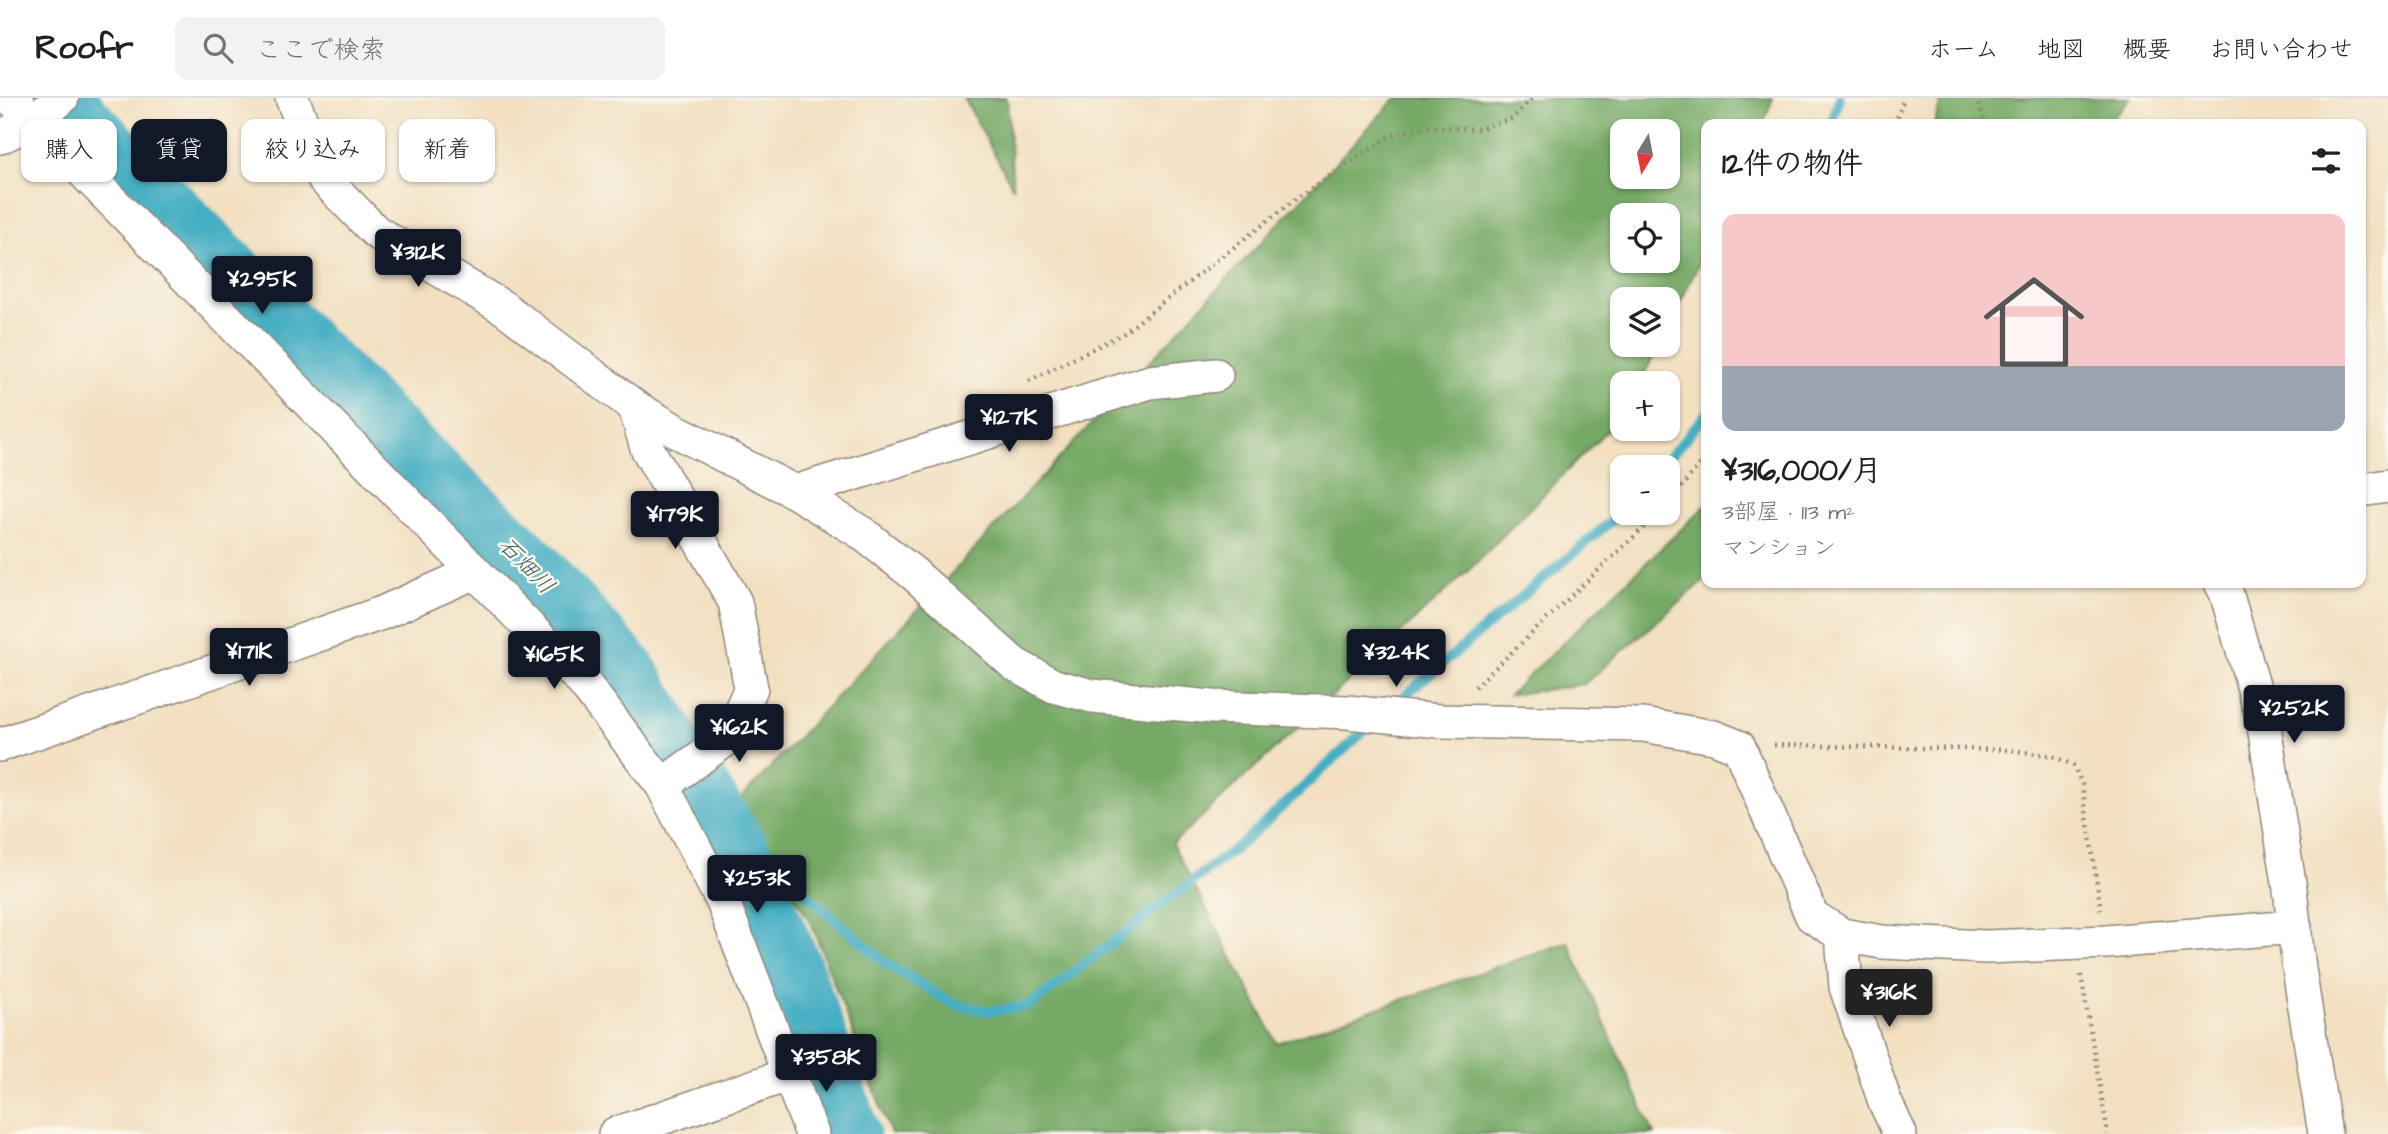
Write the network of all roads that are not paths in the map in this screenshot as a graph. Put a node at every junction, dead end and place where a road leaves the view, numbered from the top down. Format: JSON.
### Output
{"nodes":[{"id":1,"x":292,"y":98,"type":"edge"},
{"id":2,"x":39,"y":107,"type":"edge"},
{"id":3,"x":0,"y":137,"type":"edge"},
{"id":4,"x":1216,"y":375,"type":"dead end"},
{"id":5,"x":635,"y":407,"type":"junction"},
{"id":6,"x":2388,"y":486,"type":"edge"},
{"id":7,"x":2366,"y":488,"type":"edge"},
{"id":8,"x":795,"y":492,"type":"junction"},
{"id":9,"x":475,"y":572,"type":"junction"},
{"id":10,"x":2224,"y":588,"type":"edge"},
{"id":11,"x":0,"y":745,"type":"edge"},
{"id":12,"x":662,"y":785,"type":"junction"},
{"id":13,"x":2295,"y":927,"type":"junction"},
{"id":14,"x":1842,"y":935,"type":"junction"},
{"id":15,"x":790,"y":1073,"type":"junction"},
{"id":16,"x":615,"y":1134,"type":"edge"},
{"id":17,"x":813,"y":1134,"type":"edge"},
{"id":18,"x":1899,"y":1134,"type":"edge"},
{"id":19,"x":2325,"y":1134,"type":"edge"}],
"edges":[{"from":1,"to":5,"type":"street"},
{"from":2,"to":3,"type":"street"},
{"from":2,"to":9,"type":"street"},
{"from":4,"to":8,"type":"street"},
{"from":5,"to":8,"type":"street"},
{"from":5,"to":12,"type":"street"},
{"from":6,"to":7,"type":"street"},
{"from":8,"to":14,"type":"street"},
{"from":9,"to":11,"type":"street"},
{"from":9,"to":12,"type":"street"},
{"from":10,"to":13,"type":"street"},
{"from":12,"to":15,"type":"street"},
{"from":13,"to":14,"type":"street"},
{"from":13,"to":19,"type":"street"},
{"from":14,"to":18,"type":"street"},
{"from":15,"to":16,"type":"street"},
{"from":15,"to":17,"type":"street"}]}
